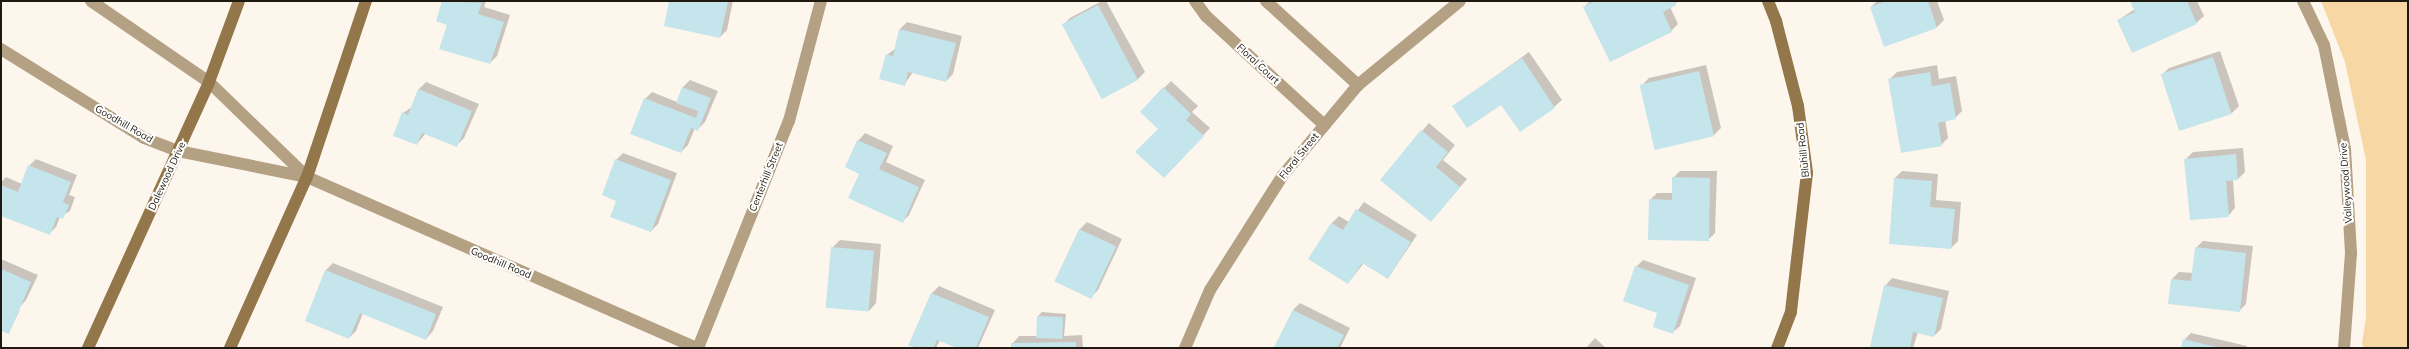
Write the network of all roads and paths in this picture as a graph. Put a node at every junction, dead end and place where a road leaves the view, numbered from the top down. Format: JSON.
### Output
{"nodes":[{"id":1,"x":91,"y":1,"type":"edge"},
{"id":2,"x":239,"y":1,"type":"edge"},
{"id":3,"x":366,"y":1,"type":"edge"},
{"id":4,"x":821,"y":1,"type":"edge"},
{"id":5,"x":1195,"y":1,"type":"edge"},
{"id":6,"x":1266,"y":1,"type":"edge"},
{"id":7,"x":1460,"y":1,"type":"edge"},
{"id":8,"x":1768,"y":1,"type":"edge"},
{"id":9,"x":2303,"y":1,"type":"edge"},
{"id":10,"x":1,"y":49,"type":"edge"},
{"id":11,"x":209,"y":82,"type":"junction"},
{"id":12,"x":1358,"y":85,"type":"junction"},
{"id":13,"x":1324,"y":125,"type":"junction"},
{"id":14,"x":178,"y":151,"type":"junction"},
{"id":15,"x":307,"y":177,"type":"junction"},
{"id":16,"x":88,"y":348,"type":"edge"},
{"id":17,"x":230,"y":348,"type":"edge"},
{"id":18,"x":697,"y":348,"type":"edge"},
{"id":19,"x":1185,"y":348,"type":"edge"},
{"id":20,"x":1777,"y":348,"type":"edge"},
{"id":21,"x":2344,"y":348,"type":"edge"}],
"edges":[{"from":1,"to":11,"type":"street","name":"Goodhill Road"},
{"from":2,"to":11,"type":"street","name":"Dalewood Drive"},
{"from":3,"to":15,"type":"street"},
{"from":4,"to":18,"type":"street","name":"Centerhill Street"},
{"from":5,"to":13,"type":"street","name":"Floral Court"},
{"from":6,"to":12,"type":"street"},
{"from":7,"to":12,"type":"street","name":"Floral Street"},
{"from":8,"to":20,"type":"street","name":"Bluhill Road"},
{"from":9,"to":21,"type":"street","name":"Valleywood Drive"},
{"from":10,"to":14,"type":"street","name":"Goodhill Road"},
{"from":11,"to":14,"type":"street","name":"Dalewood Drive"},
{"from":11,"to":15,"type":"street","name":"Goodhill Road"},
{"from":12,"to":13,"type":"street","name":"Floral Street"},
{"from":13,"to":19,"type":"street","name":"Floral Street"},
{"from":14,"to":15,"type":"street","name":"Goodhill Road"},
{"from":14,"to":16,"type":"street","name":"Dalewood Drive"},
{"from":15,"to":17,"type":"street"},
{"from":15,"to":18,"type":"street","name":"Goodhill Road"}]}
